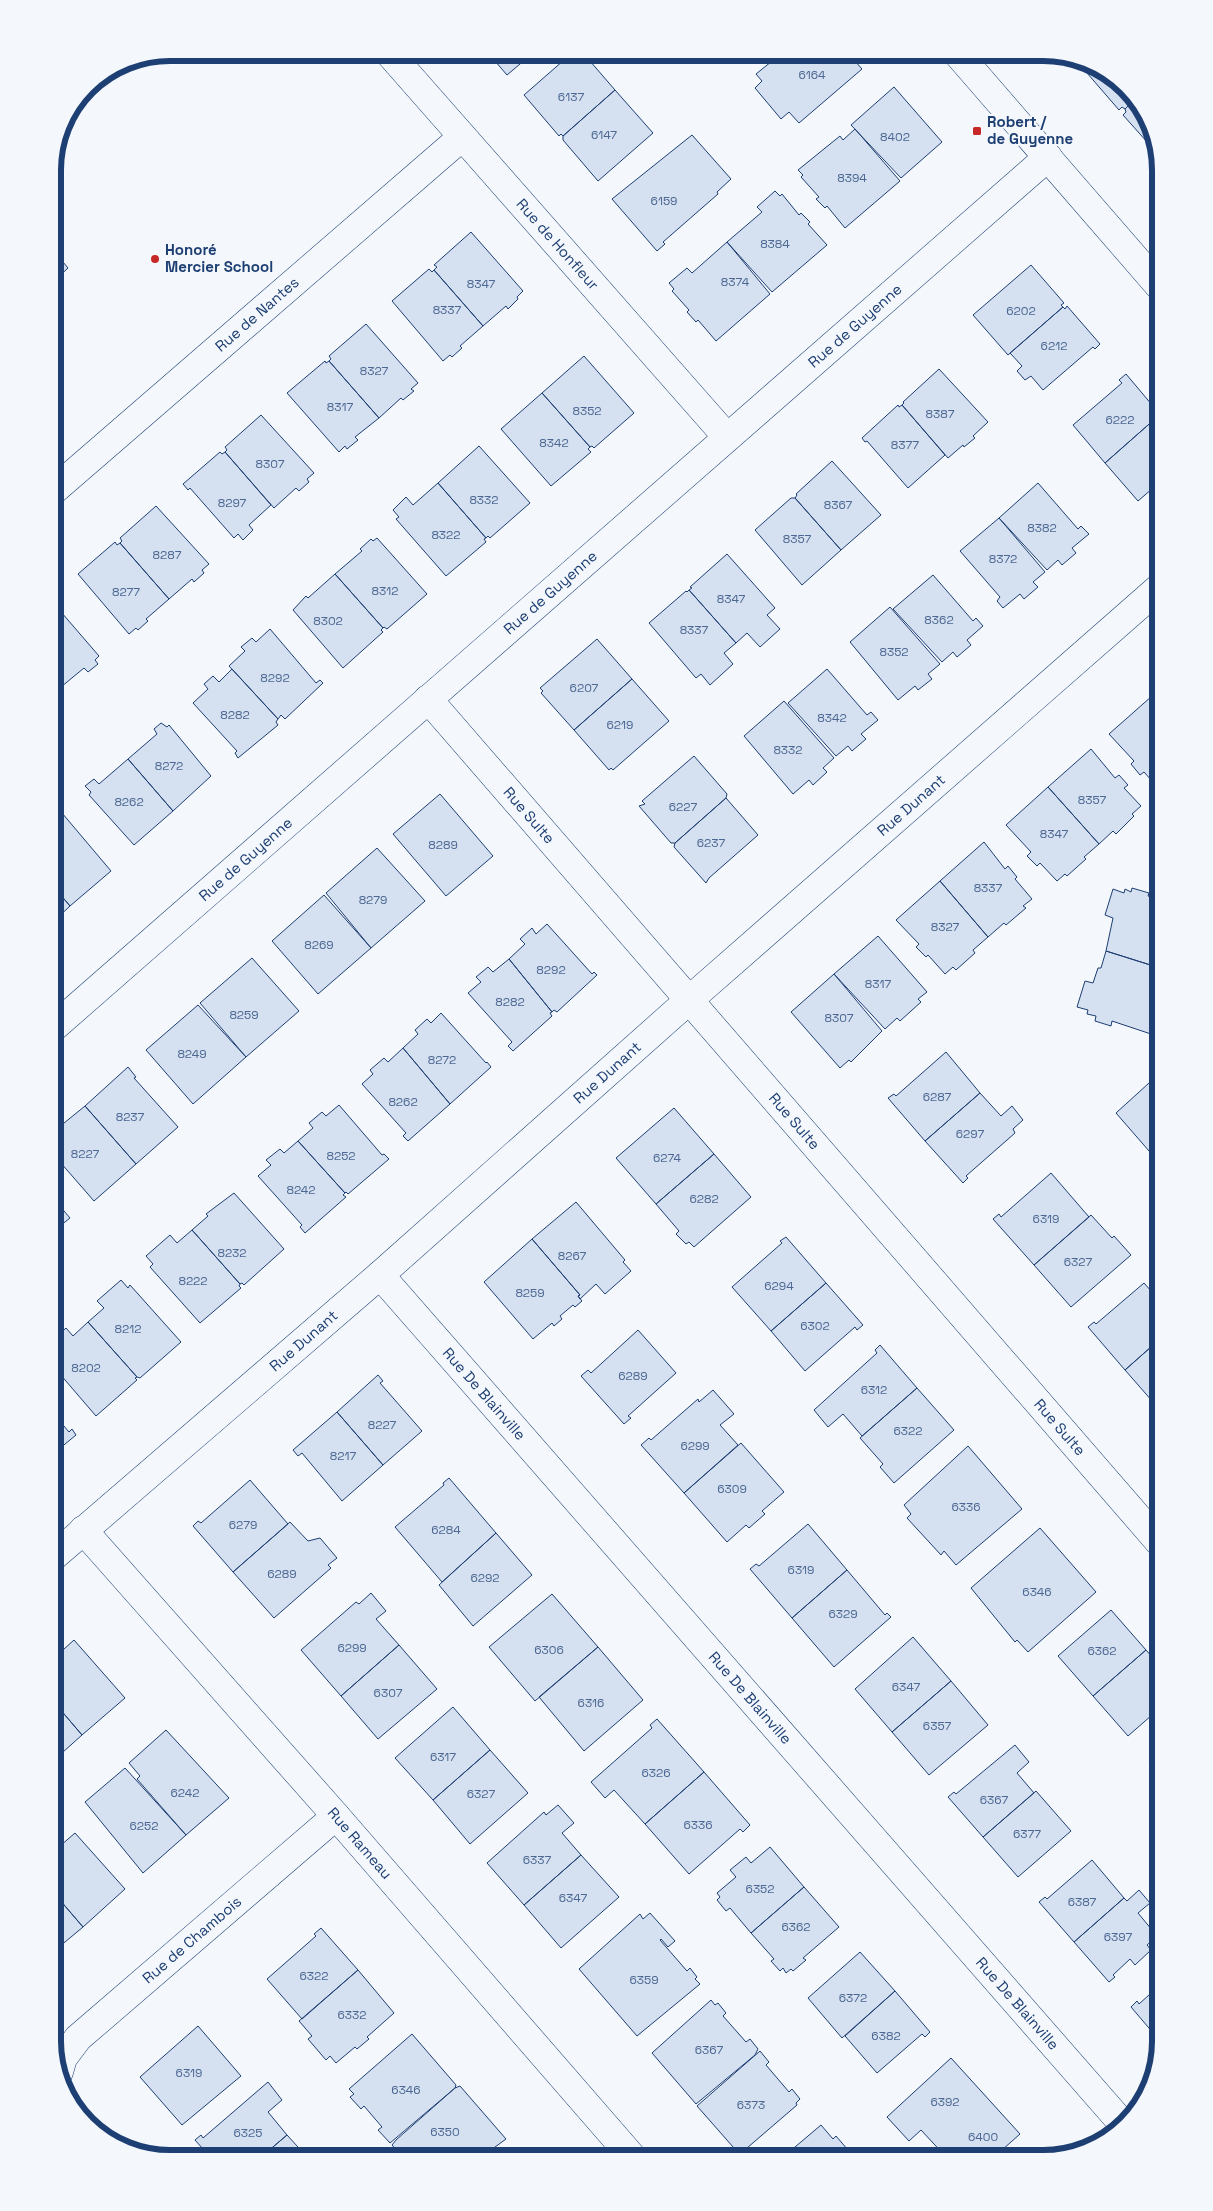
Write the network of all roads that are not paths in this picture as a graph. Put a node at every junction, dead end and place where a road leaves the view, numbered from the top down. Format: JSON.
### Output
{"nodes":[{"id":1,"x":396,"y":61,"type":"edge"},
{"id":2,"x":964,"y":61,"type":"edge"},
{"id":3,"x":462,"y":137,"type":"junction"},
{"id":4,"x":1048,"y":157,"type":"junction"},
{"id":5,"x":1152,"y":278,"type":"edge"},
{"id":6,"x":727,"y":437,"type":"junction"},
{"id":7,"x":61,"y":484,"type":"edge"},
{"id":8,"x":1152,"y":594,"type":"edge"},
{"id":9,"x":428,"y":698,"type":"junction"},
{"id":10,"x":688,"y":1001,"type":"junction"},
{"id":11,"x":61,"y":1021,"type":"edge"},
{"id":12,"x":380,"y":1275,"type":"junction"},
{"id":13,"x":83,"y":1530,"type":"junction"},
{"id":14,"x":1152,"y":1534,"type":"edge"},
{"id":15,"x":61,"y":1549,"type":"edge"},
{"id":16,"x":336,"y":1816,"type":"junction"},
{"id":17,"x":63,"y":2059,"type":"edge"},
{"id":18,"x":1119,"y":2119,"type":"edge"},
{"id":19,"x":626,"y":2150,"type":"edge"}],
"edges":[{"from":1,"to":3,"type":"street","name":"Rue de Honfleur"},
{"from":2,"to":4,"type":"street"},
{"from":3,"to":6,"type":"street","name":"Rue de Honfleur"},
{"from":3,"to":7,"type":"street","name":"Rue de Nantes"},
{"from":4,"to":5,"type":"street"},
{"from":4,"to":6,"type":"street","name":"Rue de Guyenne"},
{"from":6,"to":9,"type":"street","name":"Rue de Guyenne"},
{"from":8,"to":10,"type":"street","name":"Rue Dunant"},
{"from":9,"to":10,"type":"street","name":"Rue Sulte"},
{"from":9,"to":11,"type":"street","name":"Rue de Guyenne"},
{"from":10,"to":12,"type":"street","name":"Rue Dunant"},
{"from":10,"to":14,"type":"street","name":"Rue Sulte"},
{"from":12,"to":13,"type":"street","name":"Rue Dunant"},
{"from":12,"to":18,"type":"street","name":"Rue De Blainville"},
{"from":13,"to":15,"type":"street","name":"Rue Dunant"},
{"from":13,"to":16,"type":"street","name":"Rue Rameau"},
{"from":16,"to":17,"type":"street","name":"Rue de Chambois"},
{"from":16,"to":19,"type":"street","name":"Rue Rameau"}]}
